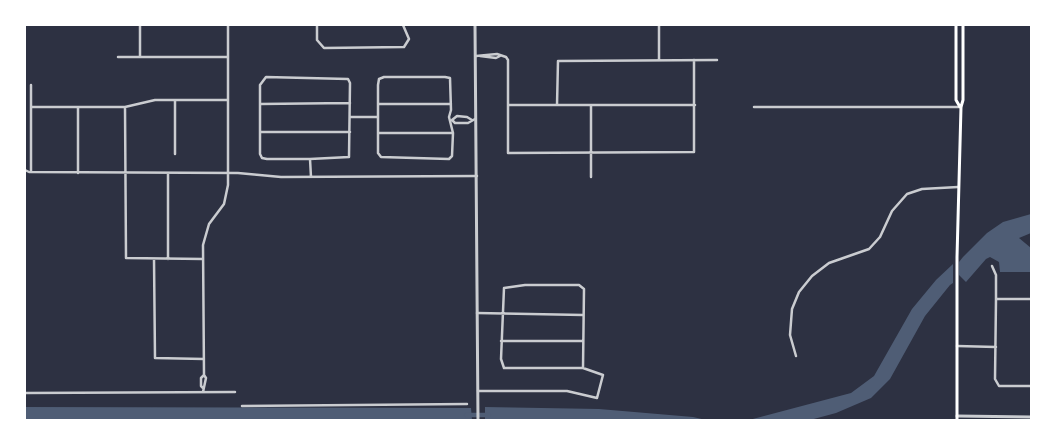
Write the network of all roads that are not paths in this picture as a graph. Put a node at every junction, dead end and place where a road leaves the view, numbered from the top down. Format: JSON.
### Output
{"nodes":[{"id":1,"x":140,"y":25,"type":"edge"},
{"id":2,"x":228,"y":25,"type":"edge"},
{"id":3,"x":317,"y":25,"type":"edge"},
{"id":4,"x":403,"y":25,"type":"edge"},
{"id":5,"x":475,"y":25,"type":"edge"},
{"id":6,"x":659,"y":25,"type":"edge"},
{"id":7,"x":956,"y":25,"type":"edge"},
{"id":8,"x":963,"y":25,"type":"edge"},
{"id":9,"x":478,"y":56,"type":"junction"},
{"id":10,"x":118,"y":57,"type":"dead end"},
{"id":11,"x":140,"y":57,"type":"junction"},
{"id":12,"x":228,"y":57,"type":"junction"},
{"id":13,"x":659,"y":60,"type":"junction"},
{"id":14,"x":694,"y":60,"type":"junction"},
{"id":15,"x":717,"y":60,"type":"dead end"},
{"id":16,"x":31,"y":85,"type":"dead end"},
{"id":17,"x":176,"y":100,"type":"junction"},
{"id":18,"x":228,"y":100,"type":"junction"},
{"id":19,"x":260,"y":104,"type":"junction"},
{"id":20,"x":350,"y":104,"type":"junction"},
{"id":21,"x":378,"y":104,"type":"junction"},
{"id":22,"x":451,"y":104,"type":"junction"},
{"id":23,"x":508,"y":105,"type":"junction"},
{"id":24,"x":557,"y":105,"type":"junction"},
{"id":25,"x":591,"y":105,"type":"junction"},
{"id":26,"x":695,"y":105,"type":"junction"},
{"id":27,"x":31,"y":106,"type":"junction"},
{"id":28,"x":754,"y":106,"type":"dead end"},
{"id":29,"x":78,"y":107,"type":"junction"},
{"id":30,"x":126,"y":107,"type":"junction"},
{"id":31,"x":960,"y":108,"type":"junction"},
{"id":32,"x":378,"y":117,"type":"junction"},
{"id":33,"x":460,"y":117,"type":"junction"},
{"id":34,"x":350,"y":118,"type":"junction"},
{"id":35,"x":477,"y":119,"type":"junction"},
{"id":36,"x":451,"y":120,"type":"junction"},
{"id":37,"x":472,"y":120,"type":"junction"},
{"id":38,"x":460,"y":123,"type":"junction"},
{"id":39,"x":260,"y":132,"type":"junction"},
{"id":40,"x":350,"y":132,"type":"junction"},
{"id":41,"x":378,"y":133,"type":"junction"},
{"id":42,"x":453,"y":133,"type":"junction"},
{"id":43,"x":591,"y":152,"type":"junction"},
{"id":44,"x":176,"y":154,"type":"dead end"},
{"id":45,"x":310,"y":159,"type":"junction"},
{"id":46,"x":25,"y":170,"type":"edge"},
{"id":47,"x":30,"y":172,"type":"junction"},
{"id":48,"x":78,"y":173,"type":"junction"},
{"id":49,"x":125,"y":173,"type":"junction"},
{"id":50,"x":168,"y":173,"type":"junction"},
{"id":51,"x":228,"y":173,"type":"junction"},
{"id":52,"x":25,"y":175,"type":"edge"},
{"id":53,"x":477,"y":176,"type":"junction"},
{"id":54,"x":310,"y":177,"type":"junction"},
{"id":55,"x":591,"y":177,"type":"dead end"},
{"id":56,"x":958,"y":187,"type":"junction"},
{"id":57,"x":154,"y":259,"type":"junction"},
{"id":58,"x":168,"y":259,"type":"junction"},
{"id":59,"x":203,"y":259,"type":"junction"},
{"id":60,"x":992,"y":266,"type":"dead end"},
{"id":61,"x":1031,"y":299,"type":"edge"},
{"id":62,"x":996,"y":300,"type":"junction"},
{"id":63,"x":476,"y":313,"type":"junction"},
{"id":64,"x":504,"y":313,"type":"junction"},
{"id":65,"x":583,"y":315,"type":"junction"},
{"id":66,"x":501,"y":341,"type":"junction"},
{"id":67,"x":582,"y":341,"type":"junction"},
{"id":68,"x":957,"y":346,"type":"junction"},
{"id":69,"x":996,"y":346,"type":"junction"},
{"id":70,"x":796,"y":356,"type":"dead end"},
{"id":71,"x":204,"y":359,"type":"junction"},
{"id":72,"x":584,"y":368,"type":"junction"},
{"id":73,"x":1031,"y":386,"type":"edge"},
{"id":74,"x":203,"y":390,"type":"junction"},
{"id":75,"x":478,"y":390,"type":"junction"},
{"id":76,"x":235,"y":392,"type":"dead end"},
{"id":77,"x":25,"y":393,"type":"edge"},
{"id":78,"x":467,"y":404,"type":"dead end"},
{"id":79,"x":242,"y":406,"type":"dead end"},
{"id":80,"x":1031,"y":417,"type":"edge"},
{"id":81,"x":958,"y":418,"type":"edge"},
{"id":82,"x":478,"y":420,"type":"edge"}],
"edges":[{"from":1,"to":11,"type":"street"},
{"from":2,"to":12,"type":"street"},
{"from":3,"to":4,"type":"street"},
{"from":5,"to":9,"type":"street"},
{"from":6,"to":13,"type":"street"},
{"from":7,"to":31,"type":"main road"},
{"from":8,"to":31,"type":"main road"},
{"from":9,"to":23,"type":"street"},
{"from":9,"to":35,"type":"street"},
{"from":10,"to":11,"type":"street"},
{"from":11,"to":12,"type":"street"},
{"from":12,"to":18,"type":"street"},
{"from":13,"to":14,"type":"street"},
{"from":13,"to":24,"type":"street"},
{"from":14,"to":15,"type":"street"},
{"from":14,"to":26,"type":"street"},
{"from":16,"to":27,"type":"street"},
{"from":17,"to":18,"type":"street"},
{"from":17,"to":30,"type":"street"},
{"from":17,"to":44,"type":"street"},
{"from":18,"to":51,"type":"street"},
{"from":19,"to":20,"type":"street"},
{"from":19,"to":20,"type":"street"},
{"from":19,"to":39,"type":"street"},
{"from":20,"to":34,"type":"street"},
{"from":21,"to":22,"type":"street"},
{"from":21,"to":22,"type":"street"},
{"from":21,"to":32,"type":"street"},
{"from":22,"to":36,"type":"street"},
{"from":23,"to":24,"type":"street"},
{"from":23,"to":43,"type":"street"},
{"from":24,"to":25,"type":"street"},
{"from":25,"to":26,"type":"street"},
{"from":25,"to":43,"type":"street"},
{"from":26,"to":43,"type":"street"},
{"from":27,"to":29,"type":"street"},
{"from":27,"to":47,"type":"street"},
{"from":28,"to":31,"type":"street"},
{"from":29,"to":30,"type":"street"},
{"from":29,"to":48,"type":"street"},
{"from":30,"to":49,"type":"street"},
{"from":31,"to":56,"type":"main road"},
{"from":32,"to":34,"type":"street"},
{"from":32,"to":41,"type":"street"},
{"from":33,"to":36,"type":"street"},
{"from":33,"to":37,"type":"street"},
{"from":33,"to":38,"type":"street"},
{"from":34,"to":40,"type":"street"},
{"from":35,"to":37,"type":"street"},
{"from":35,"to":53,"type":"street"},
{"from":36,"to":38,"type":"street"},
{"from":36,"to":42,"type":"street"},
{"from":37,"to":38,"type":"street"},
{"from":39,"to":40,"type":"street"},
{"from":39,"to":45,"type":"street"},
{"from":40,"to":45,"type":"street"},
{"from":41,"to":42,"type":"street"},
{"from":41,"to":42,"type":"street"},
{"from":43,"to":55,"type":"street"},
{"from":45,"to":54,"type":"street"},
{"from":46,"to":47,"type":"street"},
{"from":47,"to":48,"type":"street"},
{"from":47,"to":52,"type":"street"},
{"from":48,"to":49,"type":"street"},
{"from":49,"to":50,"type":"street"},
{"from":49,"to":57,"type":"street"},
{"from":50,"to":51,"type":"street"},
{"from":50,"to":58,"type":"street"},
{"from":51,"to":54,"type":"street"},
{"from":51,"to":59,"type":"street"},
{"from":53,"to":54,"type":"street"},
{"from":53,"to":63,"type":"street"},
{"from":56,"to":68,"type":"main road"},
{"from":56,"to":70,"type":"street"},
{"from":57,"to":58,"type":"street"},
{"from":57,"to":71,"type":"street"},
{"from":58,"to":59,"type":"street"},
{"from":59,"to":71,"type":"street"},
{"from":60,"to":62,"type":"street"},
{"from":61,"to":62,"type":"street"},
{"from":62,"to":69,"type":"street"},
{"from":63,"to":64,"type":"street"},
{"from":63,"to":75,"type":"street"},
{"from":64,"to":65,"type":"street"},
{"from":64,"to":65,"type":"street"},
{"from":64,"to":66,"type":"street"},
{"from":65,"to":67,"type":"street"},
{"from":66,"to":67,"type":"street"},
{"from":66,"to":72,"type":"street"},
{"from":67,"to":72,"type":"street"},
{"from":68,"to":69,"type":"street"},
{"from":68,"to":81,"type":"main road"},
{"from":69,"to":73,"type":"street"},
{"from":71,"to":74,"type":"street"},
{"from":72,"to":75,"type":"street"},
{"from":74,"to":76,"type":"street"},
{"from":74,"to":77,"type":"street"},
{"from":75,"to":82,"type":"street"},
{"from":78,"to":79,"type":"street"},
{"from":80,"to":81,"type":"street"}]}
